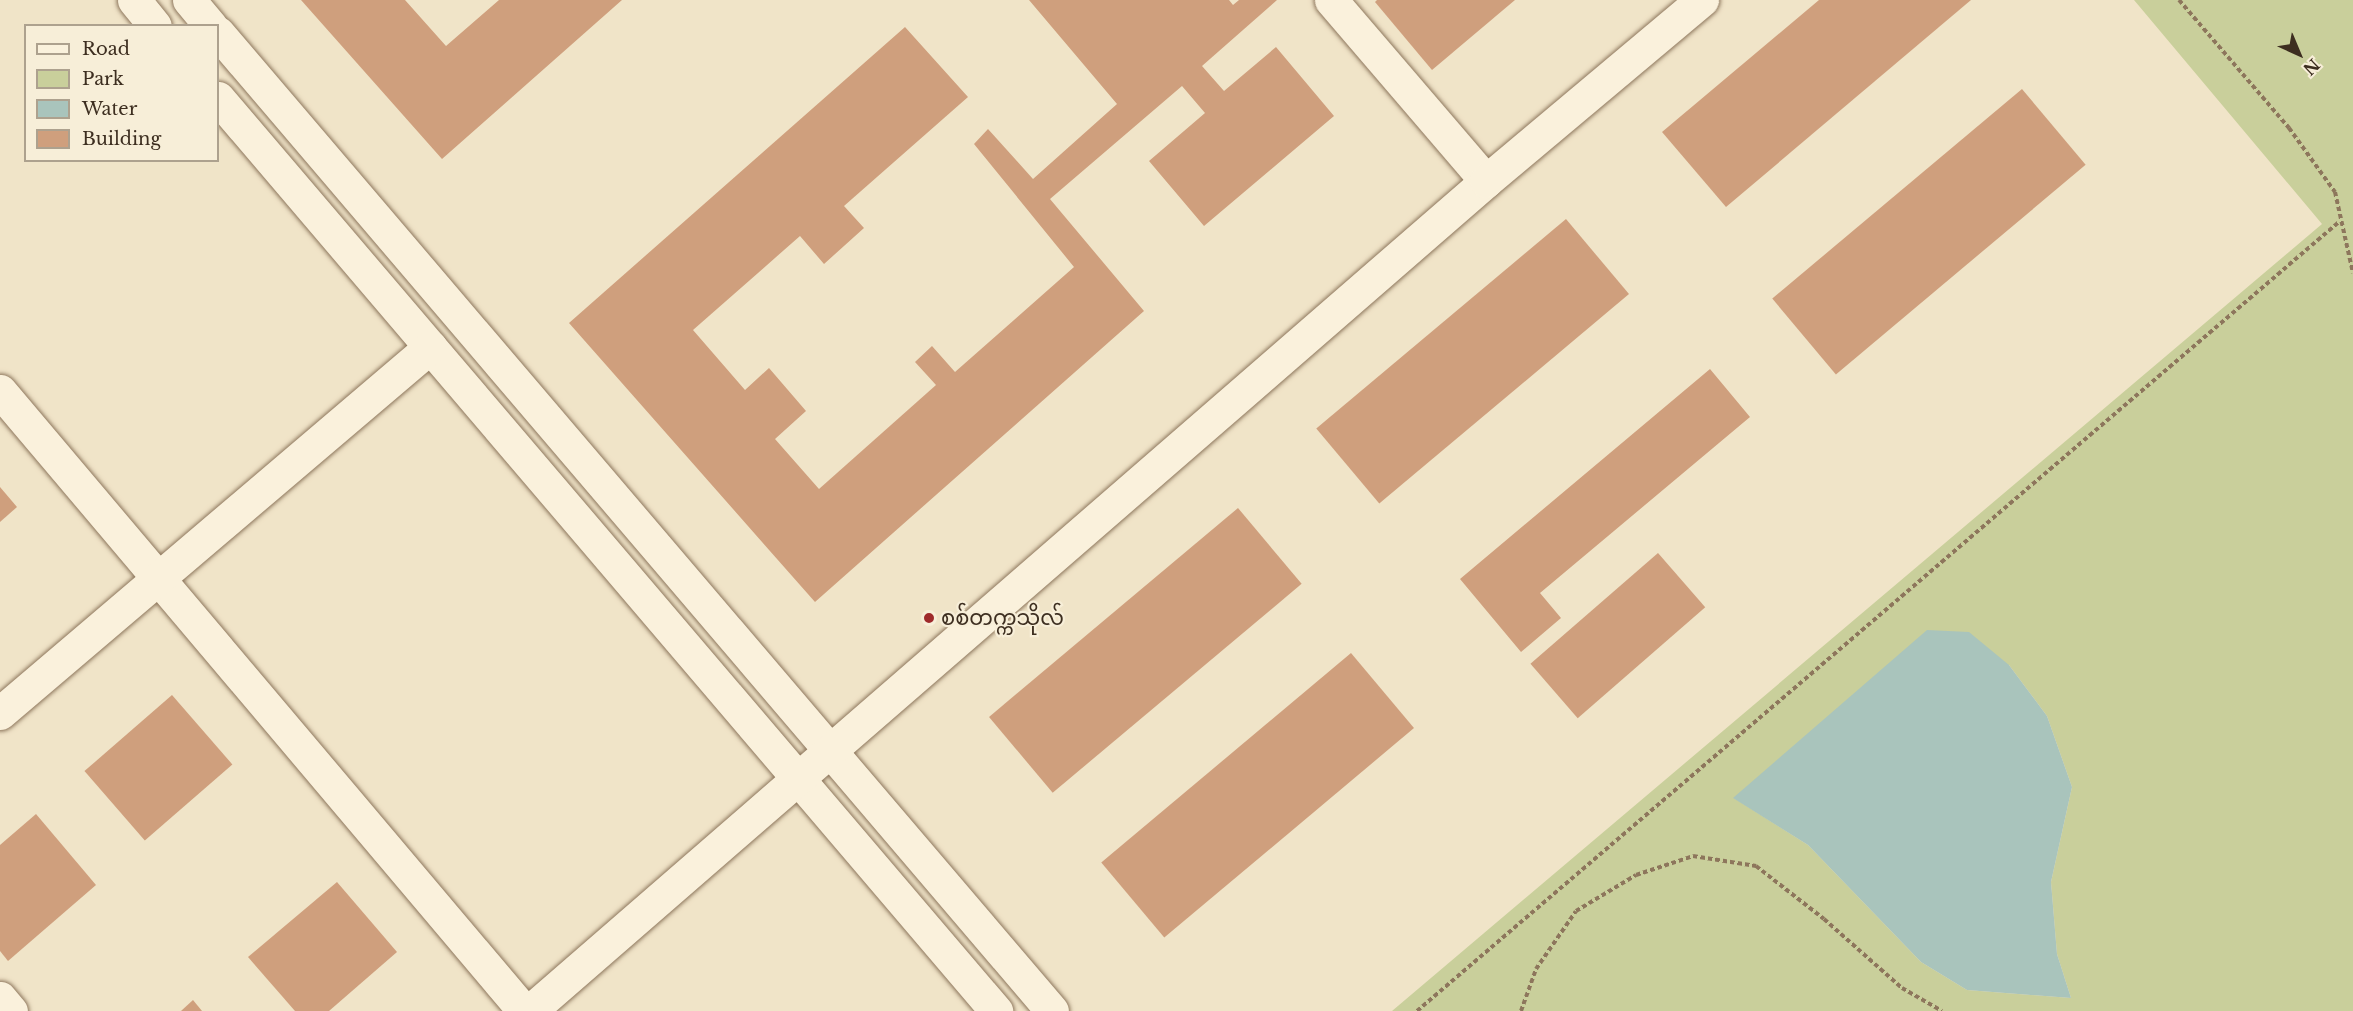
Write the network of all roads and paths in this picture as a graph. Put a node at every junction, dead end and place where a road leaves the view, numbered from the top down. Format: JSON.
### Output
{"nodes":[{"id":1,"x":134,"y":0,"type":"edge"},
{"id":2,"x":189,"y":0,"type":"edge"},
{"id":3,"x":1331,"y":0,"type":"edge"},
{"id":4,"x":1702,"y":0,"type":"edge"},
{"id":5,"x":2179,"y":0,"type":"edge"},
{"id":6,"x":153,"y":24,"type":"edge"},
{"id":7,"x":209,"y":24,"type":"edge"},
{"id":8,"x":219,"y":34,"type":"edge"},
{"id":9,"x":219,"y":99,"type":"edge"},
{"id":10,"x":1486,"y":181,"type":"junction"},
{"id":11,"x":2340,"y":221,"type":"junction"},
{"id":12,"x":2353,"y":273,"type":"edge"},
{"id":13,"x":430,"y":348,"type":"junction"},
{"id":14,"x":0,"y":391,"type":"edge"},
{"id":15,"x":158,"y":578,"type":"junction"},
{"id":16,"x":0,"y":713,"type":"edge"},
{"id":17,"x":829,"y":750,"type":"junction"},
{"id":18,"x":797,"y":777,"type":"junction"},
{"id":19,"x":0,"y":998,"type":"edge"},
{"id":20,"x":11,"y":1011,"type":"edge"},
{"id":21,"x":524,"y":1011,"type":"edge"},
{"id":22,"x":530,"y":1011,"type":"edge"},
{"id":23,"x":996,"y":1011,"type":"edge"},
{"id":24,"x":1052,"y":1011,"type":"edge"},
{"id":25,"x":1417,"y":1011,"type":"edge"},
{"id":26,"x":1521,"y":1011,"type":"edge"},
{"id":27,"x":1942,"y":1011,"type":"edge"}],
"edges":[{"from":1,"to":6,"type":"street"},
{"from":2,"to":7,"type":"street"},
{"from":3,"to":10,"type":"street"},
{"from":4,"to":10,"type":"street"},
{"from":5,"to":11,"type":"path"},
{"from":8,"to":17,"type":"street"},
{"from":9,"to":13,"type":"street"},
{"from":10,"to":17,"type":"street"},
{"from":11,"to":12,"type":"path"},
{"from":11,"to":25,"type":"path"},
{"from":13,"to":15,"type":"street"},
{"from":13,"to":18,"type":"street"},
{"from":14,"to":15,"type":"street"},
{"from":15,"to":16,"type":"street"},
{"from":15,"to":21,"type":"street"},
{"from":17,"to":18,"type":"street"},
{"from":17,"to":24,"type":"street"},
{"from":18,"to":22,"type":"street"},
{"from":18,"to":23,"type":"street"},
{"from":19,"to":20,"type":"street"},
{"from":26,"to":27,"type":"path"}]}
